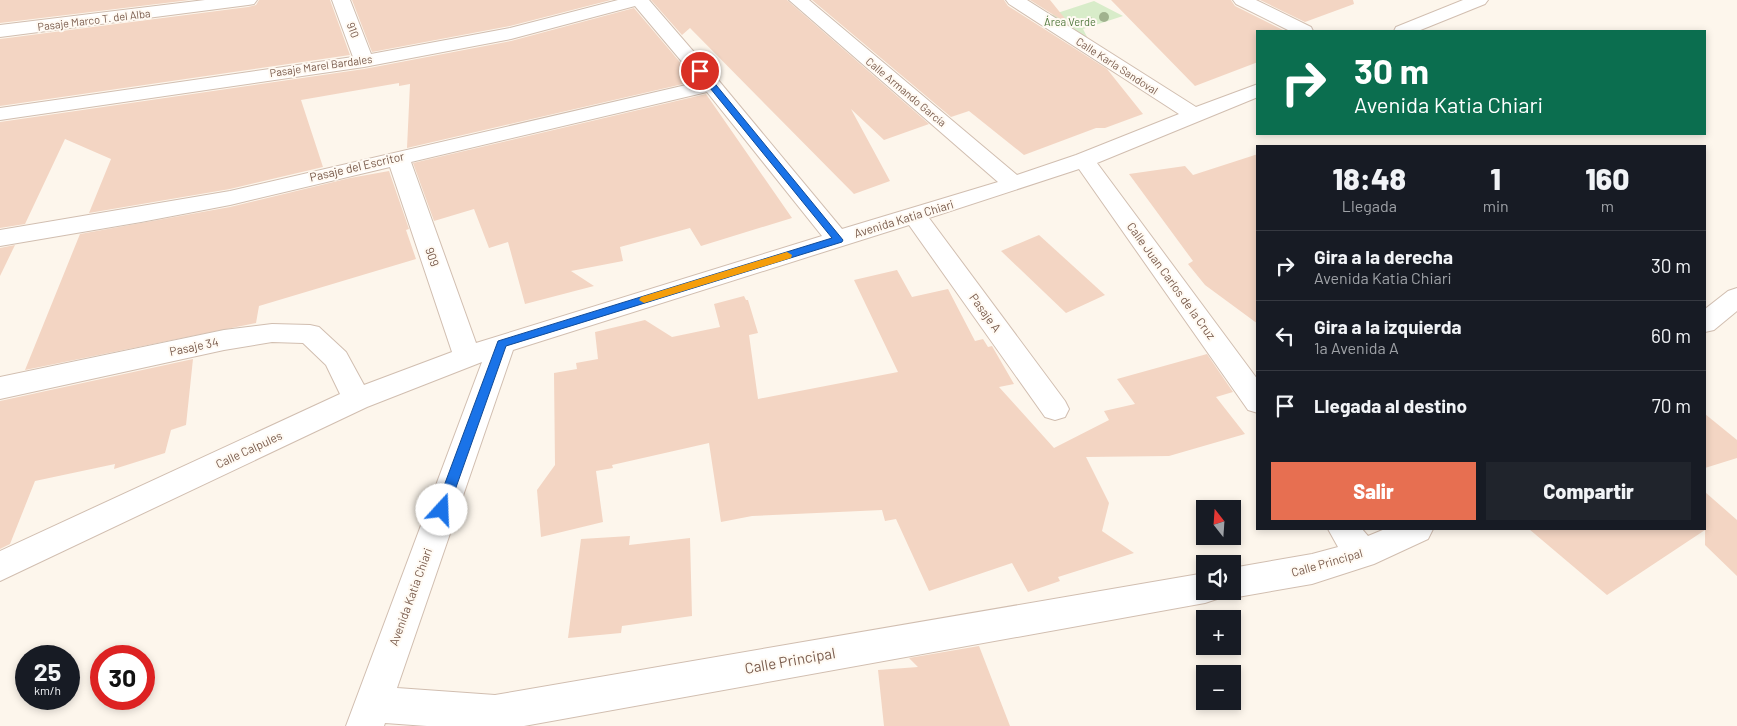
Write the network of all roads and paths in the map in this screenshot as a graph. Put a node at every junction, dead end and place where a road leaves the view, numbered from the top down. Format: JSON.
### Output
{"nodes":[{"id":1,"x":248,"y":0,"type":"edge"},
{"id":2,"x":341,"y":0,"type":"edge"},
{"id":3,"x":639,"y":0,"type":"edge"},
{"id":4,"x":798,"y":0,"type":"edge"},
{"id":5,"x":1015,"y":0,"type":"edge"},
{"id":6,"x":1242,"y":0,"type":"edge"},
{"id":7,"x":1479,"y":0,"type":"edge"},
{"id":8,"x":1302,"y":30,"type":"edge"},
{"id":9,"x":1405,"y":30,"type":"edge"},
{"id":10,"x":0,"y":31,"type":"edge"},
{"id":11,"x":364,"y":61,"type":"junction"},
{"id":12,"x":712,"y":85,"type":"junction"},
{"id":13,"x":1256,"y":91,"type":"edge"},
{"id":14,"x":0,"y":114,"type":"edge"},
{"id":15,"x":1194,"y":115,"type":"junction"},
{"id":16,"x":398,"y":158,"type":"junction"},
{"id":17,"x":1084,"y":160,"type":"junction"},
{"id":18,"x":1014,"y":184,"type":"junction"},
{"id":19,"x":915,"y":216,"type":"junction"},
{"id":20,"x":0,"y":238,"type":"edge"},
{"id":21,"x":838,"y":240,"type":"junction"},
{"id":22,"x":502,"y":344,"type":"junction"},
{"id":23,"x":467,"y":356,"type":"junction"},
{"id":24,"x":1249,"y":373,"type":"edge"},
{"id":25,"x":0,"y":388,"type":"edge"},
{"id":26,"x":1256,"y":396,"type":"edge"},
{"id":27,"x":357,"y":399,"type":"junction"},
{"id":28,"x":1055,"y":409,"type":"dead end"},
{"id":29,"x":1412,"y":530,"type":"edge"},
{"id":30,"x":1353,"y":541,"type":"edge"},
{"id":31,"x":0,"y":567,"type":"edge"},
{"id":32,"x":1241,"y":582,"type":"edge"},
{"id":33,"x":1196,"y":590,"type":"edge"},
{"id":34,"x":369,"y":715,"type":"edge"}],
"edges":[{"from":1,"to":10,"type":"street","name":"Pasaje Marco T. del Alba"},
{"from":2,"to":11,"type":"street","name":"910"},
{"from":3,"to":11,"type":"street","name":"Pasaje Marel Bardales"},
{"from":3,"to":12,"type":"street"},
{"from":4,"to":18,"type":"street","name":"Calle Armando García"},
{"from":5,"to":15,"type":"street","name":"Calle Karla Sandoval"},
{"from":6,"to":8,"type":"street"},
{"from":7,"to":9,"type":"street"},
{"from":11,"to":14,"type":"street","name":"Pasaje Marel Bardales"},
{"from":12,"to":16,"type":"street","name":"Pasaje del Escritor"},
{"from":12,"to":21,"type":"street"},
{"from":13,"to":15,"type":"street","name":"Avenida Katia Chiari"},
{"from":15,"to":17,"type":"street","name":"Avenida Katia Chiari"},
{"from":16,"to":20,"type":"street","name":"Pasaje del Escritor"},
{"from":16,"to":23,"type":"street","name":"909"},
{"from":17,"to":18,"type":"street","name":"Avenida Katia Chiari"},
{"from":17,"to":24,"type":"street","name":"Calle Juan Carlos de la Cruz"},
{"from":18,"to":19,"type":"street","name":"Avenida Katia Chiari"},
{"from":19,"to":21,"type":"street","name":"Avenida Katia Chiari"},
{"from":19,"to":28,"type":"street","name":"Pasaje A"},
{"from":21,"to":22,"type":"street","name":"Avenida Katia Chiari"},
{"from":22,"to":23,"type":"street","name":"Calle Calpules"},
{"from":22,"to":34,"type":"street","name":"Avenida Katia Chiari"},
{"from":23,"to":27,"type":"street","name":"Calle Calpules"},
{"from":24,"to":26,"type":"street","name":"Calle Juan Carlos de la Cruz"},
{"from":25,"to":27,"type":"street","name":"Pasaje 34"},
{"from":27,"to":31,"type":"street","name":"Calle Calpules"},
{"from":29,"to":30,"type":"street","name":"Calle Principal"},
{"from":30,"to":32,"type":"street","name":"Calle Principal"},
{"from":33,"to":34,"type":"street","name":"Calle Principal"}]}
